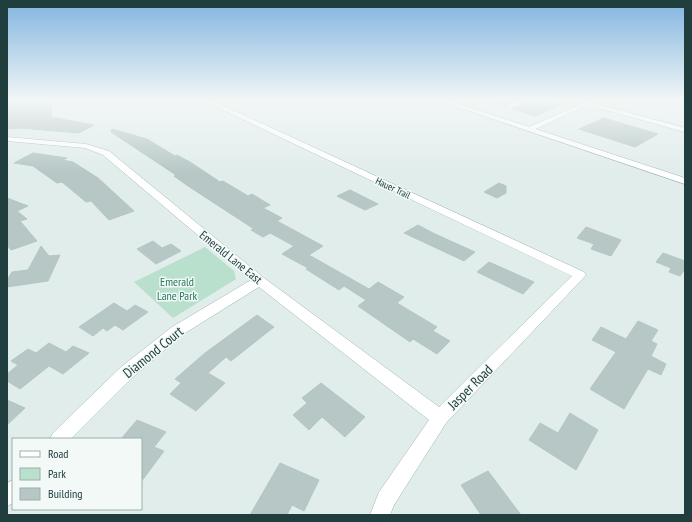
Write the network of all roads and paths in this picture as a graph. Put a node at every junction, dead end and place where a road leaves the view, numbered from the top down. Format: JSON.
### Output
{"nodes":[{"id":1,"x":257,"y":124,"type":"edge"},
{"id":2,"x":511,"y":124,"type":"edge"},
{"id":3,"x":541,"y":124,"type":"edge"},
{"id":4,"x":666,"y":124,"type":"edge"},
{"id":5,"x":528,"y":130,"type":"junction"},
{"id":6,"x":685,"y":130,"type":"edge"},
{"id":7,"x":7,"y":139,"type":"edge"},
{"id":8,"x":652,"y":171,"type":"junction"},
{"id":9,"x":685,"y":181,"type":"edge"},
{"id":10,"x":685,"y":185,"type":"edge"},
{"id":11,"x":580,"y":275,"type":"joint"},
{"id":12,"x":260,"y":281,"type":"junction"},
{"id":13,"x":440,"y":418,"type":"junction"},
{"id":14,"x":61,"y":438,"type":"edge"},
{"id":15,"x":380,"y":515,"type":"edge"}],
"edges":[{"from":1,"to":11,"type":"street","name":"Hauer Trail"},
{"from":2,"to":5,"type":"street"},
{"from":3,"to":5,"type":"street"},
{"from":4,"to":6,"type":"street"},
{"from":5,"to":8,"type":"street"},
{"from":7,"to":12,"type":"street","name":"Emerald Lane East"},
{"from":8,"to":9,"type":"street"},
{"from":8,"to":10,"type":"street"},
{"from":11,"to":13,"type":"street","name":"Jasper Road"},
{"from":12,"to":13,"type":"street","name":"Emerald Lane East"},
{"from":12,"to":14,"type":"street","name":"Diamond Court"},
{"from":13,"to":15,"type":"street","name":"Jasper Road"}]}
